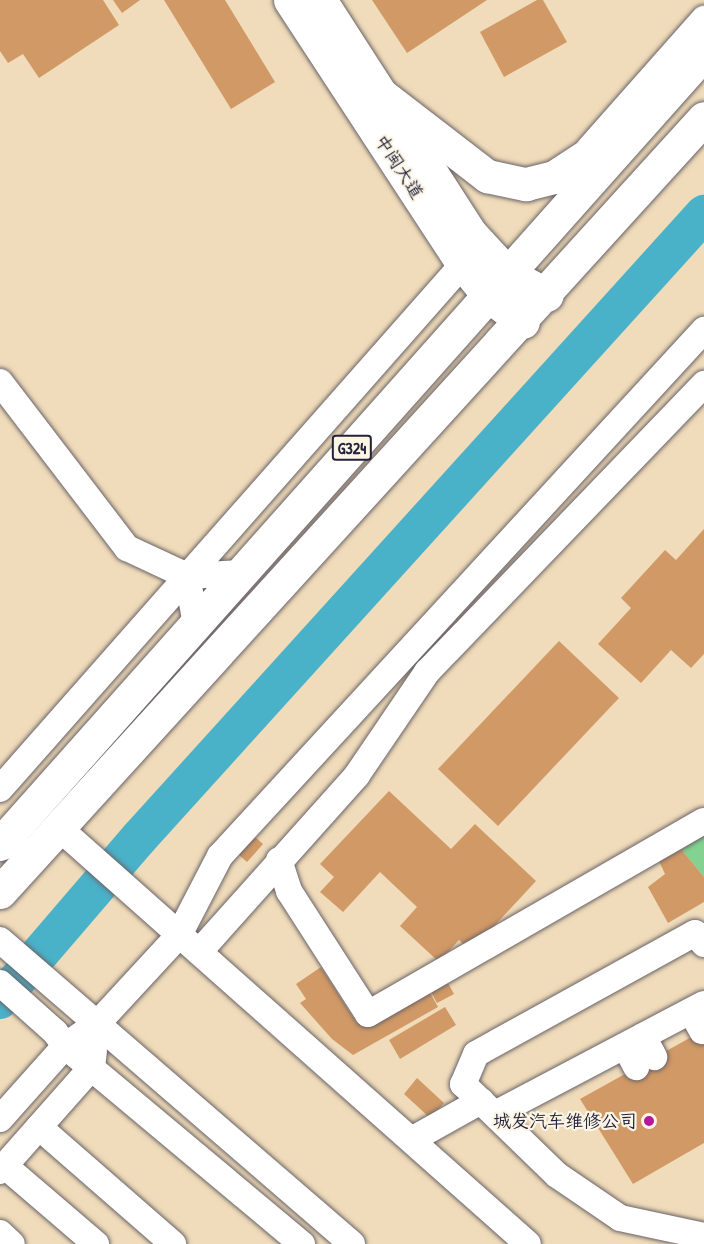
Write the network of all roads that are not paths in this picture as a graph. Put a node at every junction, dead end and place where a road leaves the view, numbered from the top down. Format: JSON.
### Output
{"nodes":[{"id":1,"x":290,"y":0,"type":"edge"},
{"id":2,"x":320,"y":0,"type":"edge"},
{"id":3,"x":704,"y":19,"type":"edge"},
{"id":4,"x":704,"y":53,"type":"edge"},
{"id":5,"x":378,"y":92,"type":"junction"},
{"id":6,"x":651,"y":113,"type":"junction"},
{"id":7,"x":704,"y":118,"type":"edge"},
{"id":8,"x":577,"y":163,"type":"junction"},
{"id":9,"x":463,"y":264,"type":"junction"},
{"id":10,"x":498,"y":284,"type":"junction"},
{"id":11,"x":547,"y":296,"type":"junction"},
{"id":12,"x":523,"y":322,"type":"junction"},
{"id":13,"x":704,"y":330,"type":"edge"},
{"id":14,"x":0,"y":382,"type":"edge"},
{"id":15,"x":704,"y":384,"type":"edge"},
{"id":16,"x":242,"y":573,"type":"junction"},
{"id":17,"x":187,"y":576,"type":"junction"},
{"id":18,"x":196,"y":624,"type":"junction"},
{"id":19,"x":0,"y":789,"type":"edge"},
{"id":20,"x":704,"y":821,"type":"edge"},
{"id":21,"x":67,"y":835,"type":"junction"},
{"id":22,"x":0,"y":844,"type":"edge"},
{"id":23,"x":279,"y":860,"type":"junction"},
{"id":24,"x":0,"y":892,"type":"edge"},
{"id":25,"x":179,"y":935,"type":"junction"},
{"id":26,"x":3,"y":942,"type":"edge"},
{"id":27,"x":704,"y":944,"type":"edge"},
{"id":28,"x":199,"y":952,"type":"junction"},
{"id":29,"x":0,"y":983,"type":"edge"},
{"id":30,"x":699,"y":1015,"type":"edge"},
{"id":31,"x":88,"y":1016,"type":"junction"},
{"id":32,"x":60,"y":1039,"type":"junction"},
{"id":33,"x":92,"y":1067,"type":"junction"},
{"id":34,"x":488,"y":1108,"type":"junction"},
{"id":35,"x":0,"y":1119,"type":"edge"},
{"id":36,"x":39,"y":1127,"type":"junction"},
{"id":37,"x":413,"y":1139,"type":"junction"},
{"id":38,"x":2,"y":1168,"type":"edge"},
{"id":39,"x":0,"y":1233,"type":"edge"},
{"id":40,"x":704,"y":1236,"type":"edge"},
{"id":41,"x":12,"y":1244,"type":"edge"},
{"id":42,"x":96,"y":1244,"type":"edge"},
{"id":43,"x":173,"y":1244,"type":"edge"},
{"id":44,"x":302,"y":1244,"type":"edge"},
{"id":45,"x":352,"y":1244,"type":"edge"},
{"id":46,"x":528,"y":1244,"type":"edge"}],
"edges":[{"from":1,"to":9,"type":"main road","name":"中闽大道"},
{"from":2,"to":5,"type":"main road","name":"中闽大道"},
{"from":3,"to":8,"type":"street"},
{"from":4,"to":6,"type":"main road","number":"G324"},
{"from":5,"to":8,"type":"main road"},
{"from":5,"to":10,"type":"main road","name":"中闽大道"},
{"from":6,"to":8,"type":"main road"},
{"from":6,"to":10,"type":"main road","number":"G324"},
{"from":7,"to":11,"type":"main road","number":"G324"},
{"from":9,"to":10,"type":"main road","name":"中闽大道"},
{"from":9,"to":17,"type":"street"},
{"from":10,"to":11,"type":"main road","name":"中闽大道"},
{"from":10,"to":12,"type":"main road","name":"中闽大道"},
{"from":10,"to":16,"type":"main road","number":"G324"},
{"from":11,"to":12,"type":"main road","number":"G324"},
{"from":12,"to":21,"type":"main road","number":"G324"},
{"from":13,"to":25,"type":"street"},
{"from":14,"to":17,"type":"street"},
{"from":15,"to":23,"type":"street"},
{"from":16,"to":17,"type":"street"},
{"from":16,"to":18,"type":"main road","number":"G324"},
{"from":17,"to":18,"type":"street"},
{"from":17,"to":19,"type":"street"},
{"from":18,"to":22,"type":"main road","number":"G324"},
{"from":20,"to":23,"type":"street"},
{"from":21,"to":24,"type":"main road","number":"G324"},
{"from":21,"to":25,"type":"street"},
{"from":23,"to":28,"type":"street"},
{"from":25,"to":28,"type":"street"},
{"from":25,"to":31,"type":"street"},
{"from":26,"to":31,"type":"street"},
{"from":27,"to":34,"type":"street"},
{"from":28,"to":37,"type":"street"},
{"from":29,"to":32,"type":"street"},
{"from":30,"to":34,"type":"street"},
{"from":31,"to":32,"type":"street"},
{"from":31,"to":33,"type":"street"},
{"from":31,"to":45,"type":"street"},
{"from":32,"to":33,"type":"street"},
{"from":32,"to":35,"type":"street"},
{"from":33,"to":36,"type":"street"},
{"from":33,"to":44,"type":"street"},
{"from":34,"to":37,"type":"street"},
{"from":34,"to":40,"type":"street"},
{"from":36,"to":38,"type":"street"},
{"from":36,"to":43,"type":"street"},
{"from":37,"to":46,"type":"street"},
{"from":38,"to":42,"type":"street"},
{"from":39,"to":41,"type":"street"}]}
